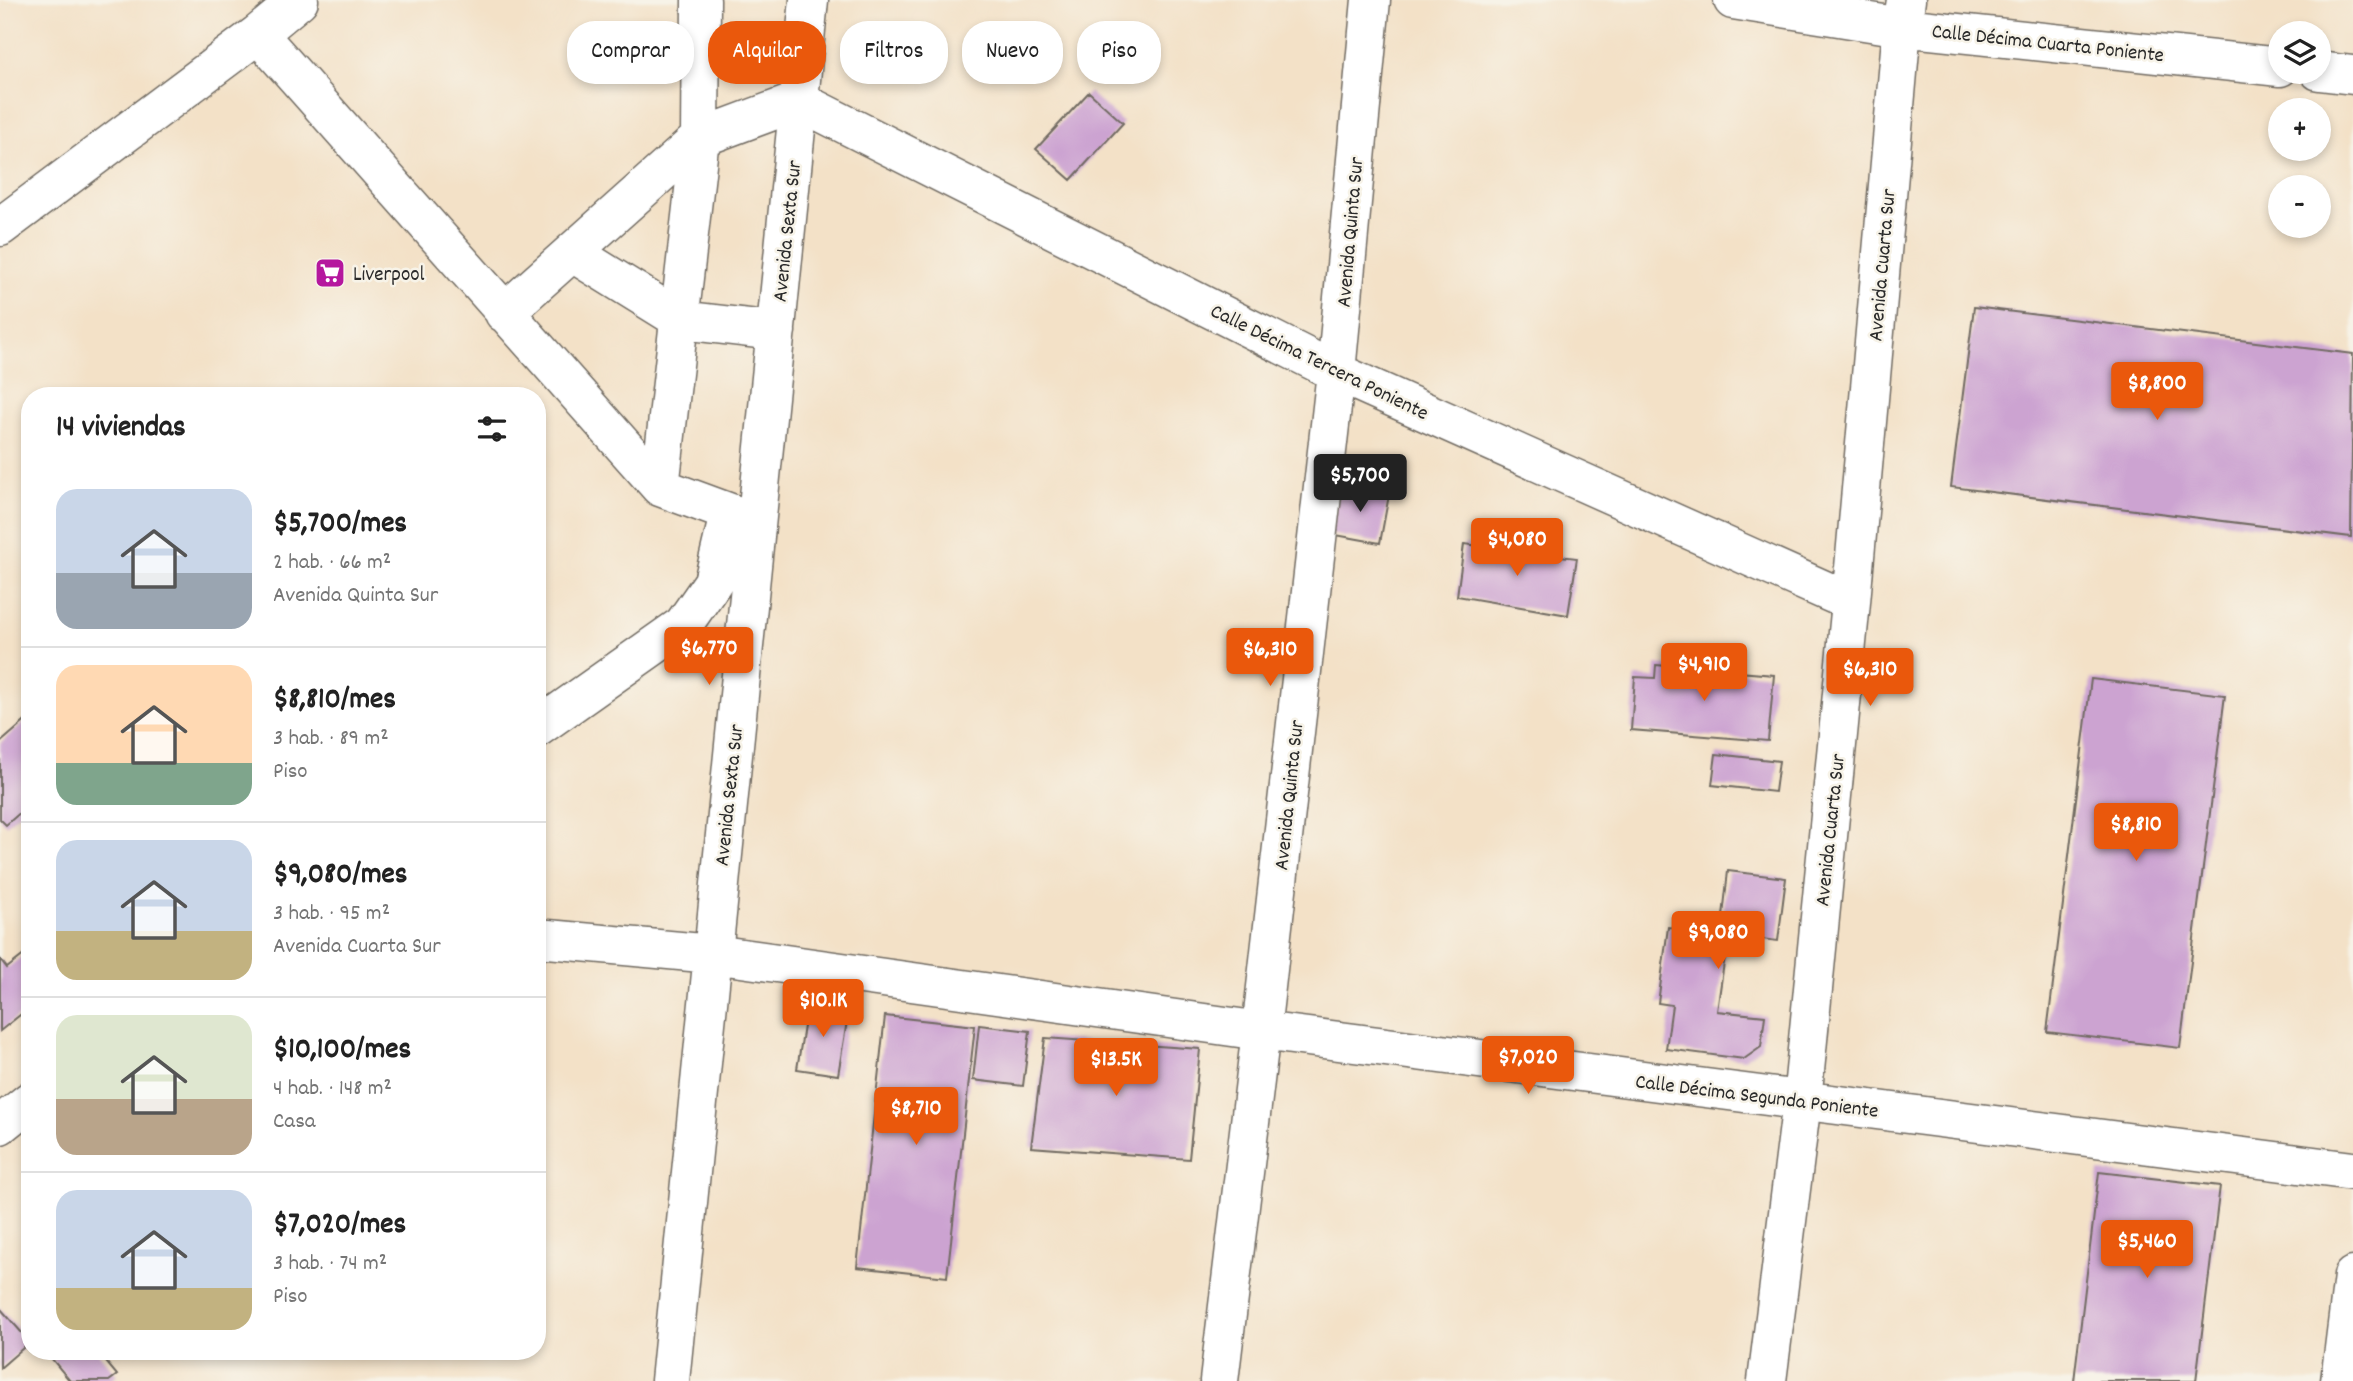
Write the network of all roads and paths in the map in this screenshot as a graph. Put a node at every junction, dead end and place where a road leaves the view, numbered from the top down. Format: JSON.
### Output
{"nodes":[{"id":1,"x":299,"y":0,"type":"edge"},
{"id":2,"x":701,"y":0,"type":"edge"},
{"id":3,"x":809,"y":0,"type":"edge"},
{"id":4,"x":1371,"y":0,"type":"edge"},
{"id":5,"x":1734,"y":0,"type":"edge"},
{"id":6,"x":1904,"y":13,"type":"edge"},
{"id":7,"x":258,"y":34,"type":"junction"},
{"id":8,"x":2268,"y":65,"type":"edge"},
{"id":9,"x":2331,"y":72,"type":"edge"},
{"id":10,"x":2353,"y":75,"type":"edge"},
{"id":11,"x":799,"y":101,"type":"junction"},
{"id":12,"x":701,"y":138,"type":"junction"},
{"id":13,"x":0,"y":227,"type":"edge"},
{"id":14,"x":573,"y":253,"type":"junction"},
{"id":15,"x":504,"y":313,"type":"junction"},
{"id":16,"x":681,"y":320,"type":"junction"},
{"id":17,"x":776,"y":331,"type":"junction"},
{"id":18,"x":1336,"y":372,"type":"junction"},
{"id":19,"x":660,"y":487,"type":"junction"},
{"id":20,"x":742,"y":518,"type":"junction"},
{"id":21,"x":1851,"y":603,"type":"junction"},
{"id":22,"x":546,"y":721,"type":"edge"},
{"id":23,"x":546,"y":939,"type":"edge"},
{"id":24,"x":713,"y":954,"type":"junction"},
{"id":25,"x":1261,"y":1031,"type":"junction"},
{"id":26,"x":1802,"y":1101,"type":"junction"},
{"id":27,"x":2353,"y":1171,"type":"edge"},
{"id":28,"x":2353,"y":1276,"type":"edge"},
{"id":29,"x":670,"y":1381,"type":"edge"},
{"id":30,"x":1219,"y":1381,"type":"edge"},
{"id":31,"x":1767,"y":1381,"type":"edge"},
{"id":32,"x":2340,"y":1381,"type":"edge"}],
"edges":[{"from":1,"to":7,"type":"street"},
{"from":2,"to":12,"type":"street"},
{"from":3,"to":11,"type":"street","name":"Avenida Sexta Sur"},
{"from":4,"to":18,"type":"street","name":"Avenida Quinta Sur"},
{"from":5,"to":6,"type":"street","name":"Calle Décima Cuarta Poniente"},
{"from":6,"to":8,"type":"street","name":"Calle Décima Cuarta Poniente"},
{"from":6,"to":21,"type":"street","name":"Avenida Cuarta Sur"},
{"from":7,"to":13,"type":"street"},
{"from":7,"to":15,"type":"street"},
{"from":9,"to":10,"type":"street"},
{"from":11,"to":12,"type":"street"},
{"from":11,"to":17,"type":"street","name":"Avenida Sexta Sur"},
{"from":11,"to":18,"type":"street","name":"Calle Décima Tercera Poniente"},
{"from":12,"to":14,"type":"street"},
{"from":12,"to":16,"type":"street"},
{"from":14,"to":15,"type":"street"},
{"from":14,"to":16,"type":"street"},
{"from":15,"to":19,"type":"street"},
{"from":16,"to":17,"type":"street"},
{"from":16,"to":19,"type":"street"},
{"from":17,"to":20,"type":"street","name":"Avenida Sexta Sur"},
{"from":18,"to":21,"type":"street","name":"Calle Décima Tercera Poniente"},
{"from":18,"to":25,"type":"street","name":"Avenida Quinta Sur"},
{"from":19,"to":20,"type":"street"},
{"from":20,"to":22,"type":"street"},
{"from":20,"to":24,"type":"street","name":"Avenida Sexta Sur"},
{"from":21,"to":26,"type":"street","name":"Avenida Cuarta Sur"},
{"from":23,"to":24,"type":"street","name":"Calle Décima Segunda Poniente"},
{"from":24,"to":25,"type":"street","name":"Calle Décima Segunda Poniente"},
{"from":24,"to":29,"type":"street","name":"Avenida Sexta Sur"},
{"from":25,"to":26,"type":"street","name":"Calle Décima Segunda Poniente"},
{"from":25,"to":30,"type":"street","name":"Avenida Quinta Sur"},
{"from":26,"to":27,"type":"street","name":"Calle Décima Segunda Poniente"},
{"from":26,"to":31,"type":"street","name":"Avenida Cuarta Sur"},
{"from":28,"to":32,"type":"street"}]}
